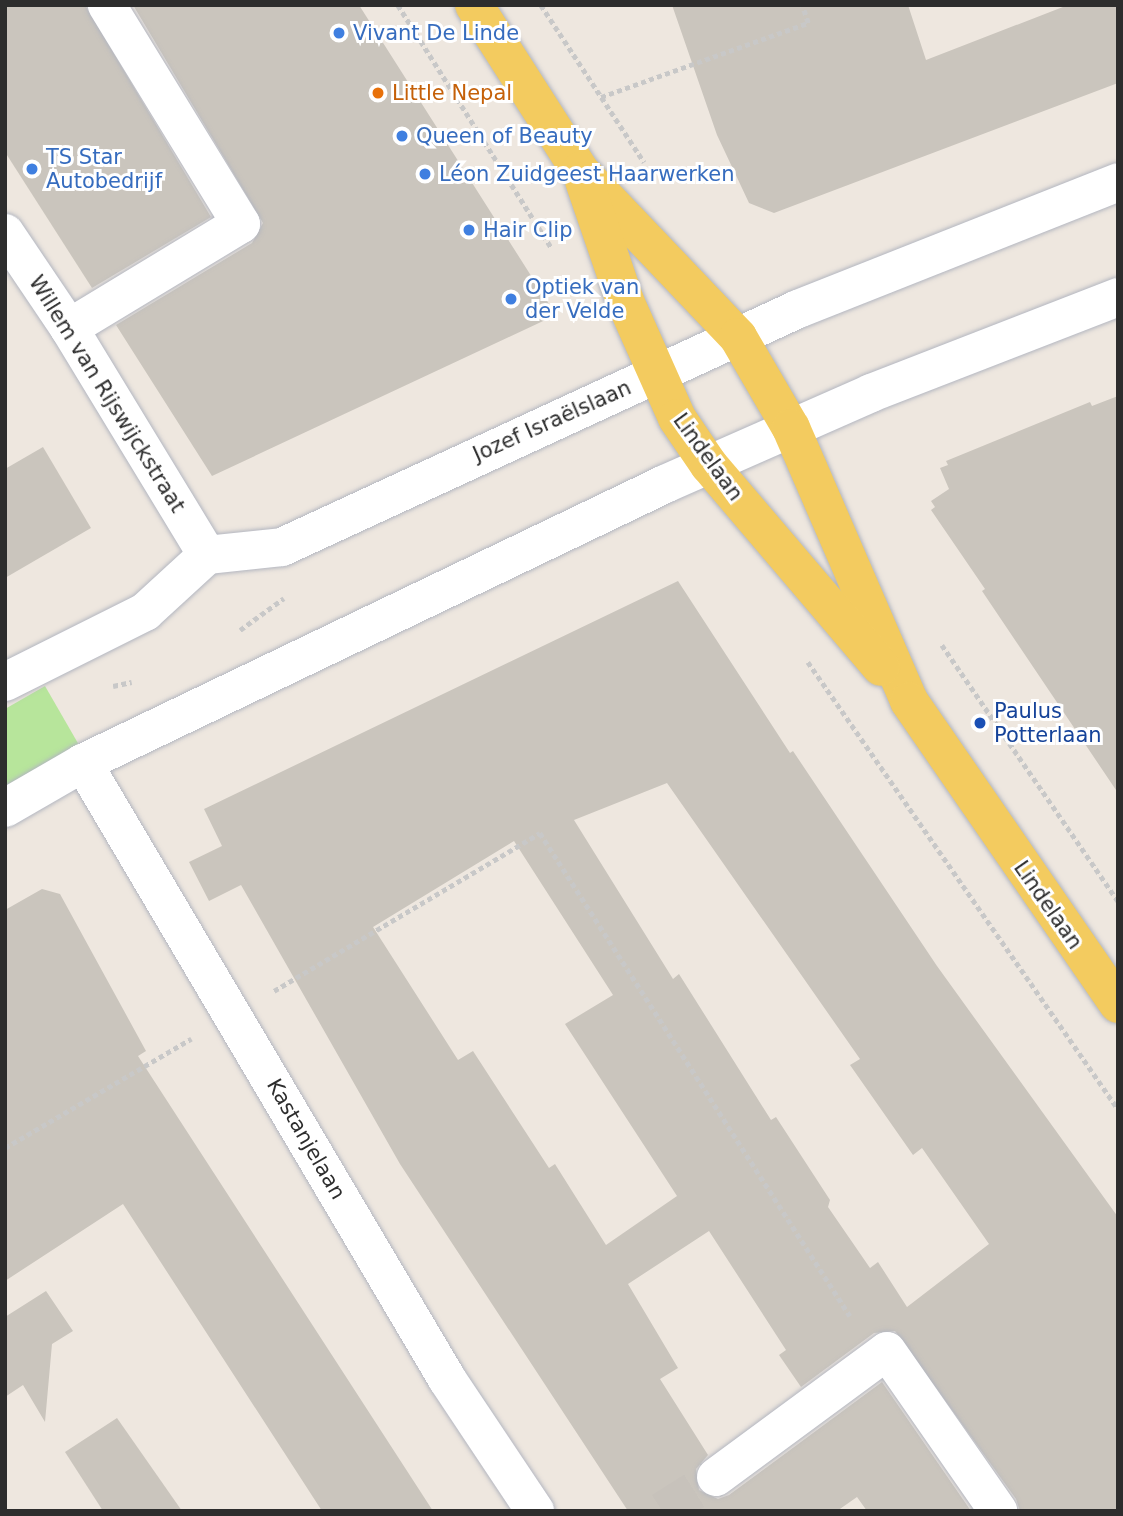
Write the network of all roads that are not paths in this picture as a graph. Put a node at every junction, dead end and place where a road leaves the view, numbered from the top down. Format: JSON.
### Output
{"nodes":[{"id":1,"x":107,"y":5,"type":"edge"},
{"id":2,"x":474,"y":5,"type":"edge"},
{"id":3,"x":580,"y":171,"type":"junction"},
{"id":4,"x":1118,"y":182,"type":"edge"},
{"id":5,"x":5,"y":233,"type":"edge"},
{"id":6,"x":1118,"y":297,"type":"edge"},
{"id":7,"x":69,"y":328,"type":"junction"},
{"id":8,"x":737,"y":337,"type":"junction"},
{"id":9,"x":654,"y":375,"type":"junction"},
{"id":10,"x":791,"y":428,"type":"junction"},
{"id":11,"x":709,"y":465,"type":"junction"},
{"id":12,"x":207,"y":555,"type":"junction"},
{"id":13,"x":5,"y":682,"type":"edge"},
{"id":14,"x":909,"y":701,"type":"junction"},
{"id":15,"x":83,"y":763,"type":"junction"},
{"id":16,"x":5,"y":808,"type":"edge"},
{"id":17,"x":1118,"y":1004,"type":"edge"},
{"id":18,"x":716,"y":1477,"type":"tunnel mouth"},
{"id":19,"x":535,"y":1511,"type":"edge"},
{"id":20,"x":998,"y":1511,"type":"edge"}],
"edges":[{"from":1,"to":7,"type":"street"},
{"from":2,"to":3,"type":"main road","name":"Lindelaan"},
{"from":3,"to":8,"type":"main road","name":"Lindelaan"},
{"from":3,"to":9,"type":"main road","name":"Lindelaan"},
{"from":4,"to":8,"type":"street","name":"Jozef Israëlslaan"},
{"from":5,"to":7,"type":"street","name":"Willem van Rijswijckstraat"},
{"from":6,"to":10,"type":"street"},
{"from":7,"to":12,"type":"street","name":"Willem van Rijswijckstraat"},
{"from":8,"to":9,"type":"street","name":"Jozef Israëlslaan"},
{"from":8,"to":10,"type":"main road","name":"Lindelaan"},
{"from":9,"to":11,"type":"main road","name":"Lindelaan"},
{"from":9,"to":12,"type":"street","name":"Jozef Israëlslaan"},
{"from":10,"to":11,"type":"street"},
{"from":10,"to":14,"type":"main road","name":"Lindelaan"},
{"from":11,"to":14,"type":"main road","name":"Lindelaan"},
{"from":11,"to":15,"type":"street"},
{"from":12,"to":13,"type":"street"},
{"from":14,"to":17,"type":"main road","name":"Lindelaan"},
{"from":15,"to":16,"type":"street"},
{"from":15,"to":19,"type":"street","name":"Kastanjelaan"},
{"from":18,"to":20,"type":"street"}]}
